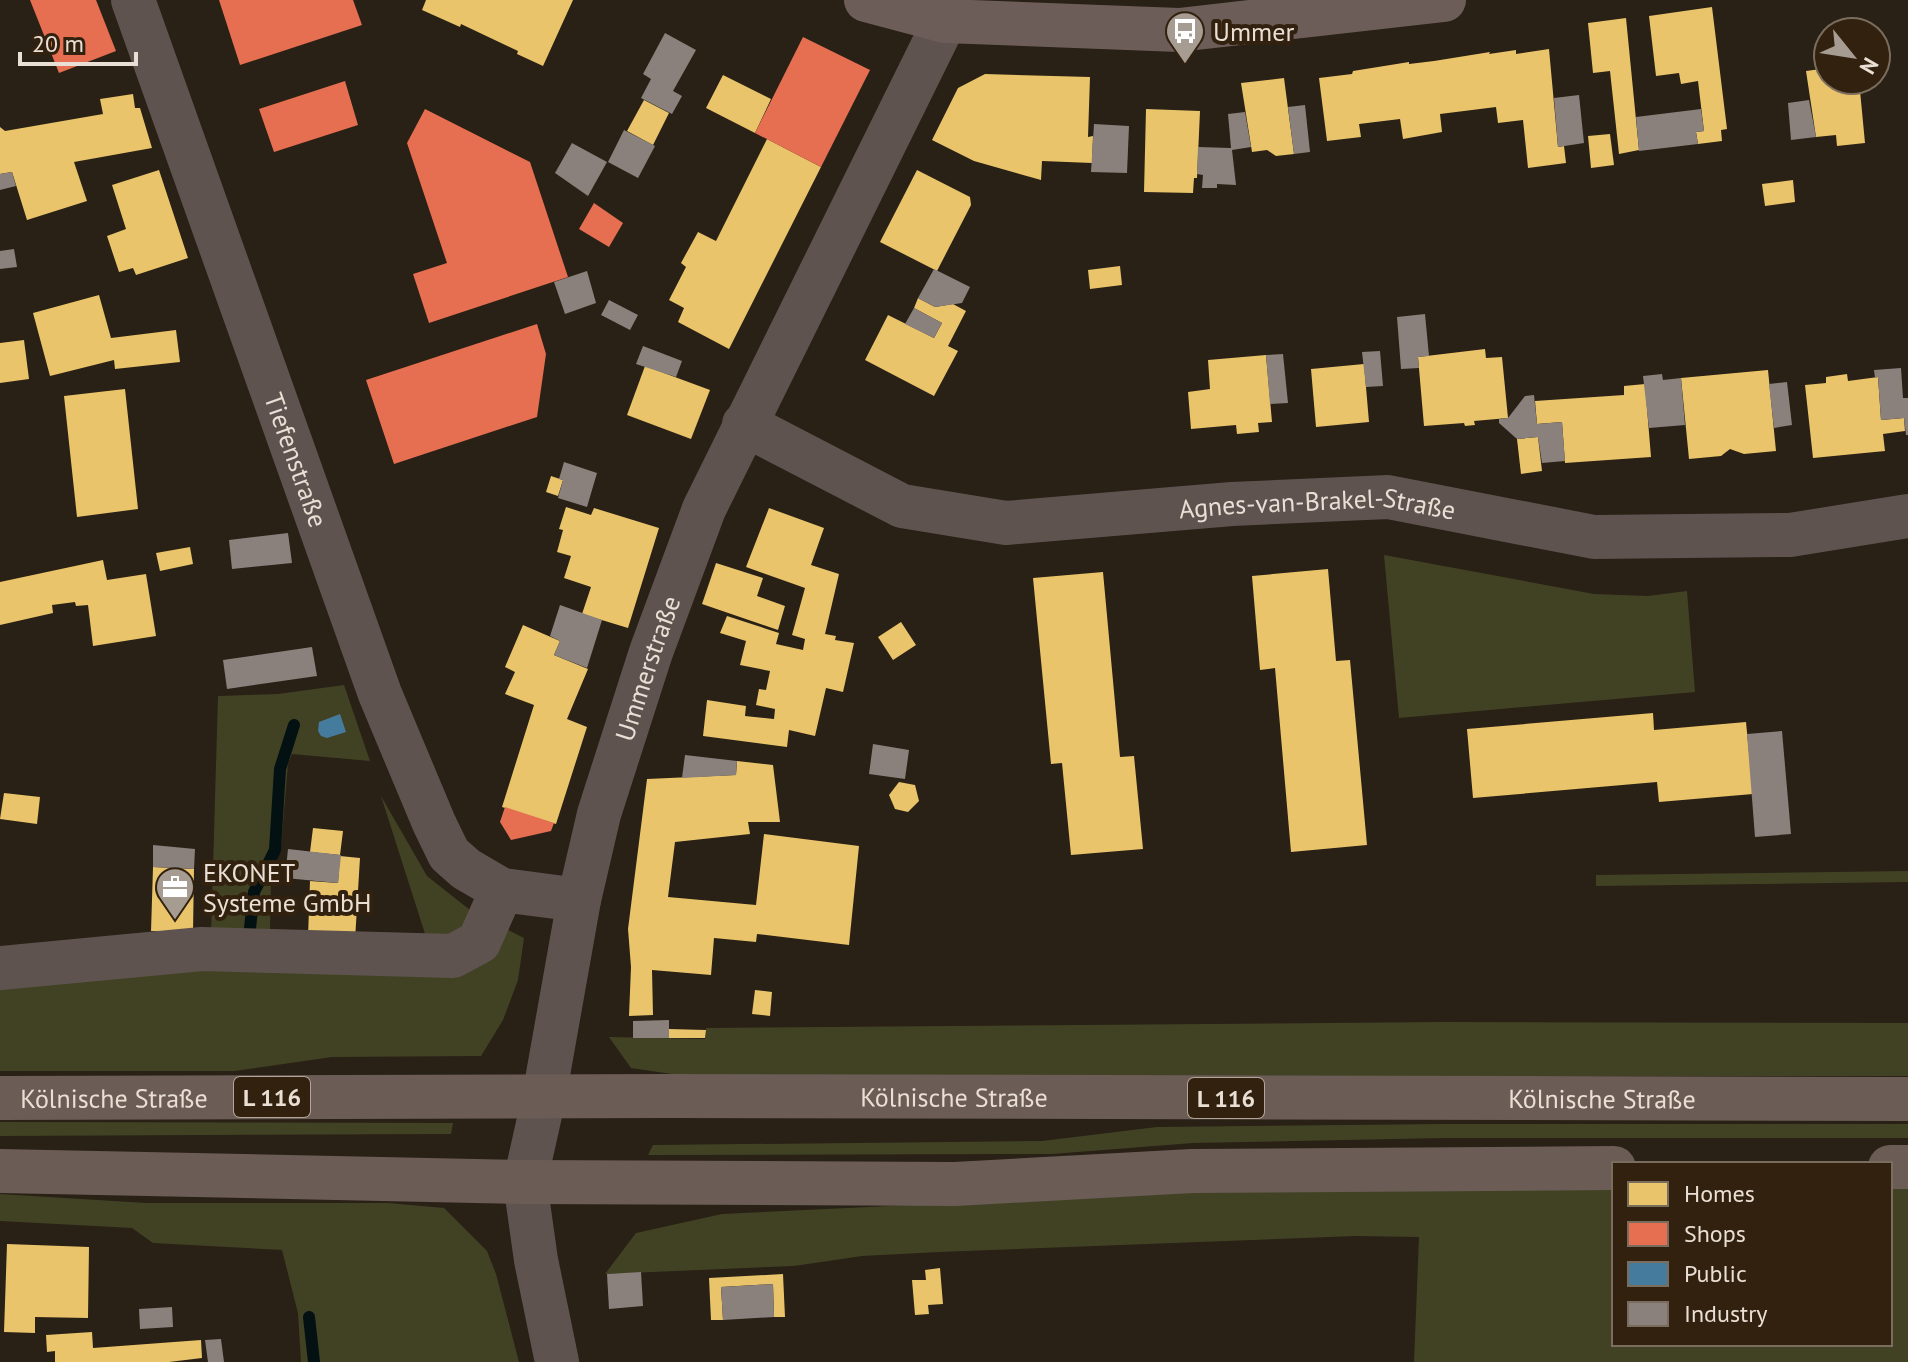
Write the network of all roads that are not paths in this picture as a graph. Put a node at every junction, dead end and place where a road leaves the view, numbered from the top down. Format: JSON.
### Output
{"nodes":[{"id":1,"x":133,"y":0,"type":"edge"},
{"id":2,"x":866,"y":0,"type":"edge"},
{"id":3,"x":1444,"y":0,"type":"edge"},
{"id":4,"x":945,"y":21,"type":"junction"},
{"id":5,"x":744,"y":424,"type":"junction"},
{"id":6,"x":1908,"y":516,"type":"edge"},
{"id":7,"x":502,"y":890,"type":"junction"},
{"id":8,"x":579,"y":900,"type":"junction"},
{"id":9,"x":0,"y":968,"type":"edge"},
{"id":10,"x":544,"y":1097,"type":"junction"},
{"id":11,"x":0,"y":1098,"type":"edge"},
{"id":12,"x":1908,"y":1099,"type":"edge"},
{"id":13,"x":1612,"y":1168,"type":"edge"},
{"id":14,"x":0,"y":1171,"type":"edge"},
{"id":15,"x":525,"y":1182,"type":"junction"},
{"id":16,"x":557,"y":1362,"type":"edge"}],
"edges":[{"from":1,"to":7,"type":"street","name":"Tiefenstraße"},
{"from":2,"to":4,"type":"main road"},
{"from":3,"to":4,"type":"main road"},
{"from":4,"to":5,"type":"street","name":"Ummerstraße"},
{"from":5,"to":6,"type":"street","name":"Agnes-van-Brakel-Straße"},
{"from":5,"to":8,"type":"street","name":"Ummerstraße"},
{"from":7,"to":8,"type":"street","name":"Tiefenstraße"},
{"from":7,"to":9,"type":"street"},
{"from":8,"to":10,"type":"street","name":"Ummerstraße"},
{"from":10,"to":11,"type":"main road","name":"Kölnische Straße","number":"L 116"},
{"from":10,"to":12,"type":"main road","name":"Kölnische Straße","number":"L 116"},
{"from":10,"to":15,"type":"street","name":"Ummerstraße"},
{"from":13,"to":15,"type":"main road"},
{"from":14,"to":15,"type":"main road"},
{"from":15,"to":16,"type":"street","name":"Ummerstraße"}]}
